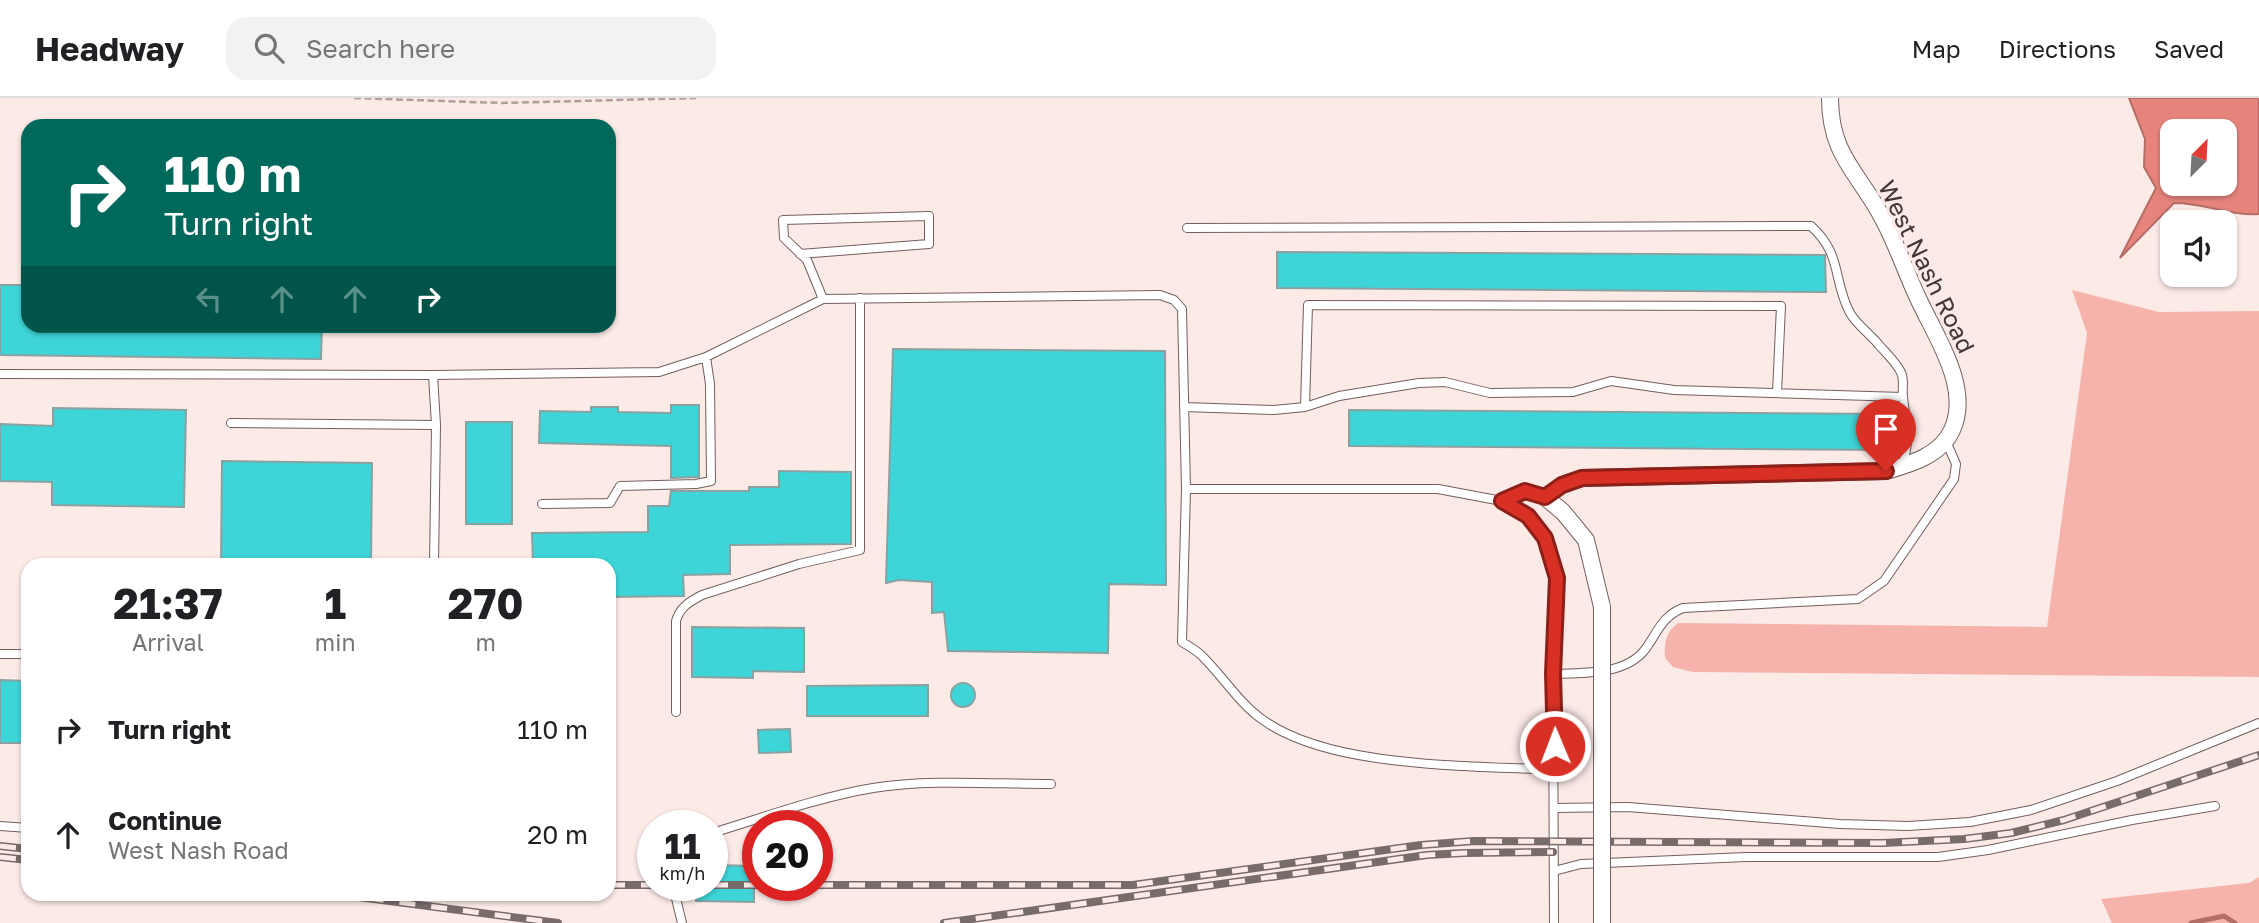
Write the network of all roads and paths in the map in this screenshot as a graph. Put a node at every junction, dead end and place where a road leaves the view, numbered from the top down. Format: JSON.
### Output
{"nodes":[{"id":1,"x":354,"y":98,"type":"edge"},
{"id":2,"x":696,"y":98,"type":"edge"},
{"id":3,"x":1829,"y":98,"type":"edge"},
{"id":4,"x":1187,"y":228,"type":"dead end"},
{"id":5,"x":800,"y":254,"type":"junction"},
{"id":6,"x":860,"y":298,"type":"junction"},
{"id":7,"x":823,"y":299,"type":"junction"},
{"id":8,"x":706,"y":357,"type":"junction"},
{"id":9,"x":0,"y":374,"type":"edge"},
{"id":10,"x":433,"y":375,"type":"junction"},
{"id":11,"x":1777,"y":393,"type":"junction"},
{"id":12,"x":1903,"y":397,"type":"junction"},
{"id":13,"x":1184,"y":407,"type":"junction"},
{"id":14,"x":1305,"y":407,"type":"junction"},
{"id":15,"x":231,"y":424,"type":"dead end"},
{"id":16,"x":436,"y":425,"type":"junction"},
{"id":17,"x":1945,"y":441,"type":"junction"},
{"id":18,"x":1902,"y":466,"type":"junction"},
{"id":19,"x":1186,"y":489,"type":"junction"},
{"id":20,"x":1545,"y":497,"type":"junction"},
{"id":21,"x":1502,"y":501,"type":"junction"},
{"id":22,"x":542,"y":504,"type":"dead end"},
{"id":23,"x":434,"y":558,"type":"edge"},
{"id":24,"x":0,"y":654,"type":"edge"},
{"id":25,"x":21,"y":654,"type":"edge"},
{"id":26,"x":1553,"y":674,"type":"junction"},
{"id":27,"x":676,"y":712,"type":"dead end"},
{"id":28,"x":2259,"y":723,"type":"edge"},
{"id":29,"x":1555,"y":770,"type":"junction"},
{"id":30,"x":1051,"y":784,"type":"dead end"},
{"id":31,"x":2215,"y":806,"type":"dead end"},
{"id":32,"x":1554,"y":808,"type":"junction"},
{"id":33,"x":0,"y":826,"type":"edge"},
{"id":34,"x":21,"y":828,"type":"edge"},
{"id":35,"x":728,"y":828,"type":"edge"},
{"id":36,"x":1553,"y":871,"type":"junction"},
{"id":37,"x":677,"y":901,"type":"edge"},
{"id":38,"x":682,"y":923,"type":"edge"},
{"id":39,"x":1554,"y":923,"type":"edge"},
{"id":40,"x":1602,"y":923,"type":"edge"}],
"edges":[{"from":1,"to":2,"type":"path"},
{"from":3,"to":17,"type":"street","name":"West Nash Road"},
{"from":4,"to":12,"type":"lane"},
{"from":5,"to":5,"type":"lane"},
{"from":5,"to":7,"type":"lane"},
{"from":6,"to":7,"type":"lane"},
{"from":6,"to":13,"type":"lane"},
{"from":6,"to":27,"type":"lane"},
{"from":7,"to":8,"type":"lane"},
{"from":8,"to":10,"type":"lane"},
{"from":8,"to":22,"type":"lane"},
{"from":9,"to":10,"type":"lane"},
{"from":10,"to":16,"type":"lane"},
{"from":11,"to":12,"type":"lane"},
{"from":11,"to":14,"type":"lane"},
{"from":11,"to":14,"type":"lane"},
{"from":12,"to":18,"type":"lane"},
{"from":13,"to":14,"type":"lane"},
{"from":13,"to":19,"type":"lane"},
{"from":15,"to":16,"type":"lane"},
{"from":16,"to":23,"type":"lane"},
{"from":17,"to":18,"type":"street"},
{"from":17,"to":26,"type":"lane"},
{"from":18,"to":20,"type":"street"},
{"from":19,"to":21,"type":"lane"},
{"from":19,"to":29,"type":"lane"},
{"from":20,"to":21,"type":"lane"},
{"from":20,"to":40,"type":"street","bridge":true},
{"from":21,"to":26,"type":"lane"},
{"from":24,"to":25,"type":"lane"},
{"from":26,"to":29,"type":"lane"},
{"from":28,"to":32,"type":"lane"},
{"from":29,"to":32,"type":"lane"},
{"from":30,"to":35,"type":"lane"},
{"from":31,"to":36,"type":"lane"},
{"from":32,"to":36,"type":"lane"},
{"from":33,"to":34,"type":"lane"},
{"from":36,"to":39,"type":"lane"},
{"from":37,"to":38,"type":"lane"}]}
